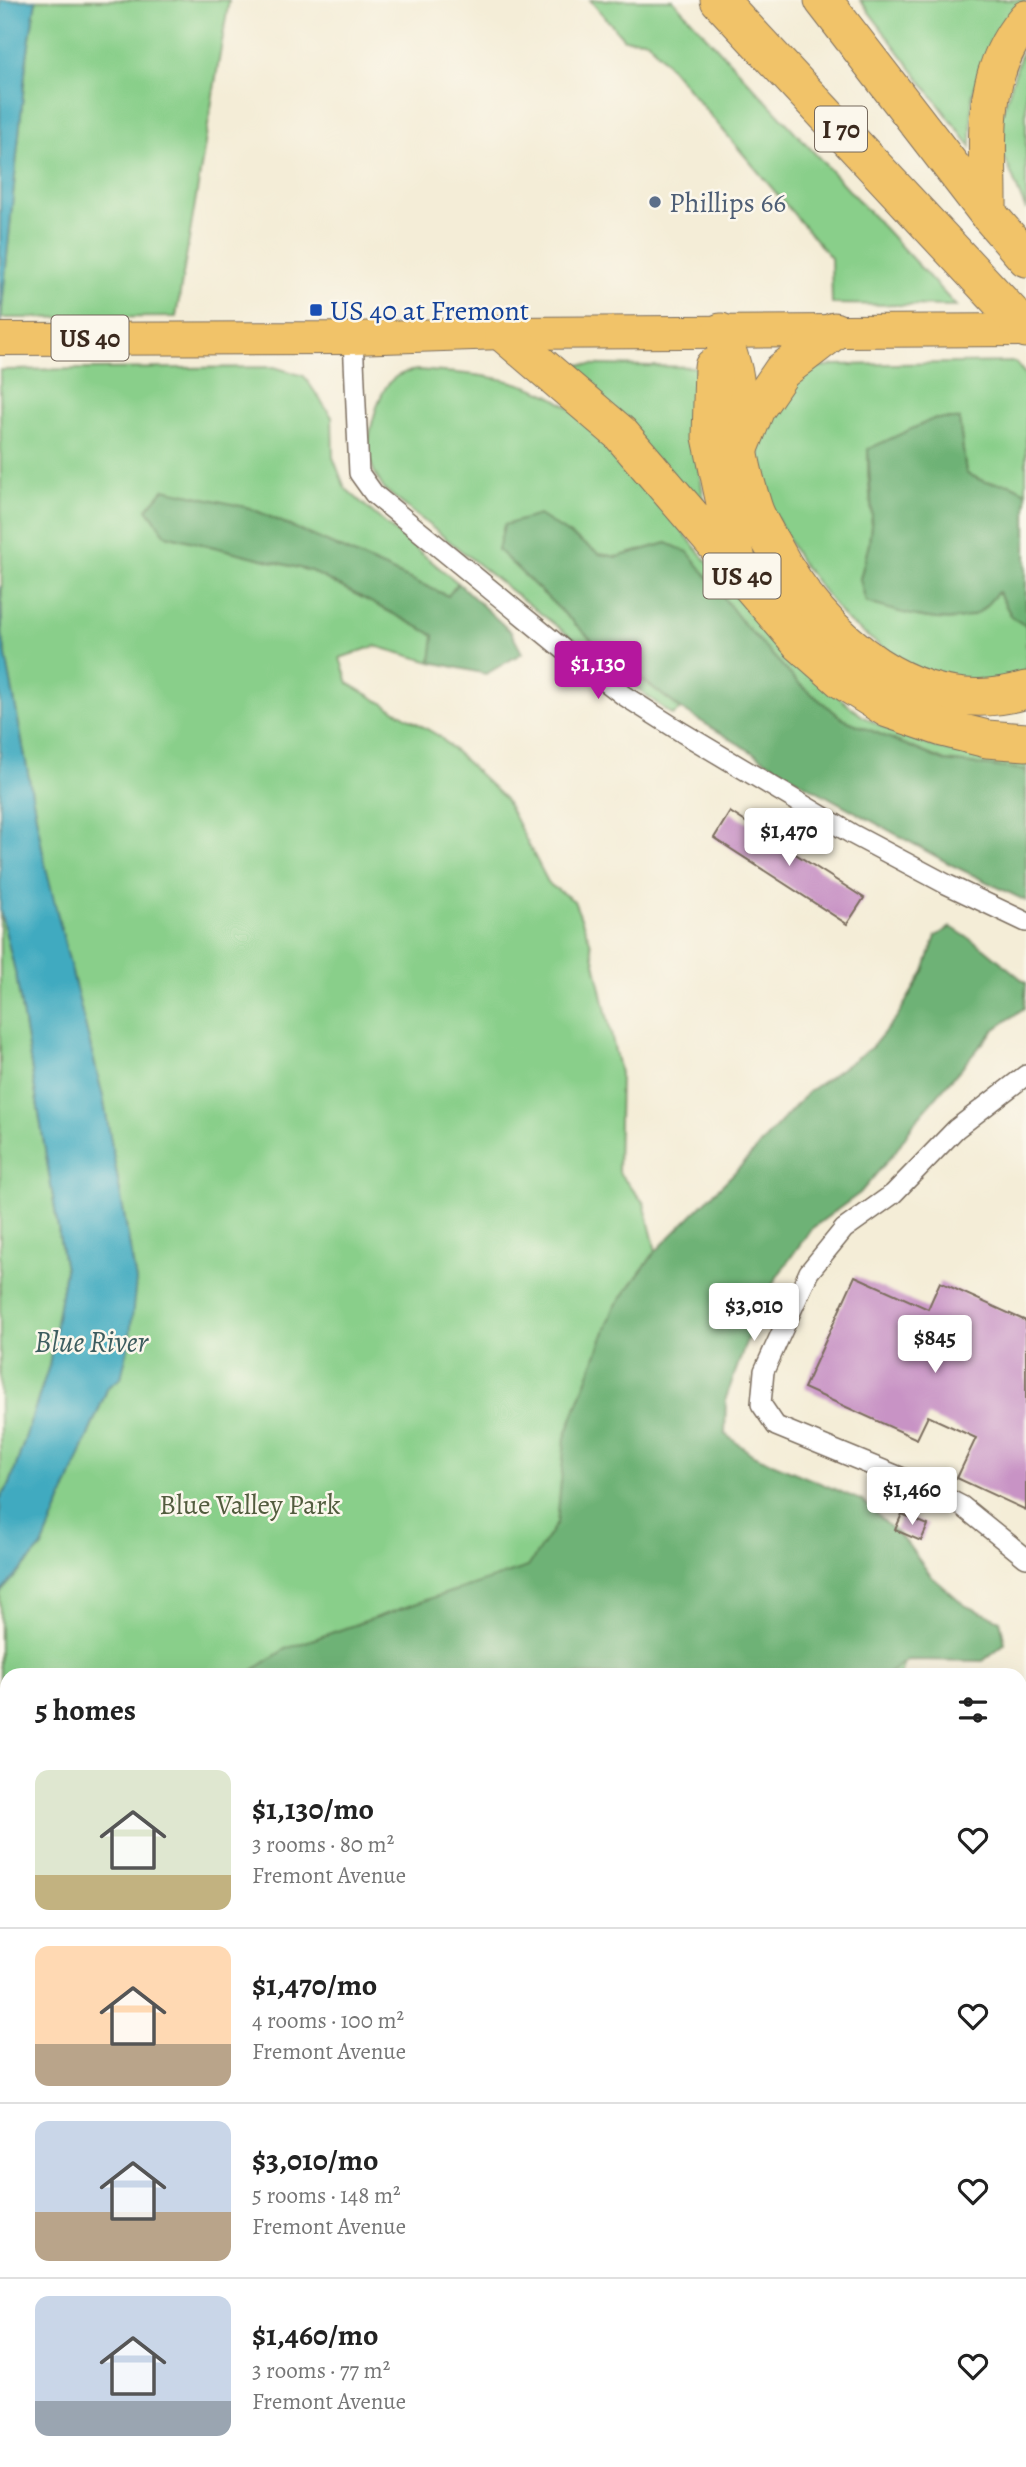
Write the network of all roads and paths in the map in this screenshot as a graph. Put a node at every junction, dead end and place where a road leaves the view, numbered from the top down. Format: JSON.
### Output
{"nodes":[{"id":1,"x":719,"y":0,"type":"edge"},
{"id":2,"x":823,"y":0,"type":"edge"},
{"id":3,"x":1026,"y":19,"type":"edge"},
{"id":4,"x":988,"y":214,"type":"junction"},
{"id":5,"x":1026,"y":258,"type":"edge"},
{"id":6,"x":1026,"y":330,"type":"edge"},
{"id":7,"x":834,"y":331,"type":"junction"},
{"id":8,"x":721,"y":332,"type":"junction"},
{"id":9,"x":503,"y":333,"type":"junction"},
{"id":10,"x":353,"y":338,"type":"junction"},
{"id":11,"x":0,"y":339,"type":"edge"},
{"id":12,"x":739,"y":450,"type":"junction"},
{"id":13,"x":739,"y":572,"type":"junction"},
{"id":14,"x":1026,"y":690,"type":"edge"},
{"id":15,"x":1026,"y":742,"type":"edge"},
{"id":16,"x":1026,"y":922,"type":"edge"},
{"id":17,"x":1026,"y":1075,"type":"edge"},
{"id":18,"x":1026,"y":1558,"type":"edge"}],
"edges":[{"from":1,"to":6,"type":"highway","number":"I 70"},
{"from":2,"to":4,"type":"highway","number":"I 70"},
{"from":3,"to":4,"type":"highway"},
{"from":4,"to":5,"type":"highway","number":"I 70"},
{"from":6,"to":7,"type":"main road","number":"US 40"},
{"from":7,"to":8,"type":"main road","number":"US 40"},
{"from":7,"to":12,"type":"highway"},
{"from":8,"to":9,"type":"main road","number":"US 40"},
{"from":8,"to":12,"type":"highway"},
{"from":8,"to":13,"type":"highway"},
{"from":9,"to":10,"type":"main road","number":"US 40"},
{"from":9,"to":13,"type":"highway","number":"US 40"},
{"from":10,"to":11,"type":"main road","number":"US 40"},
{"from":10,"to":16,"type":"street"},
{"from":12,"to":14,"type":"highway"},
{"from":13,"to":15,"type":"highway","number":"US 40"},
{"from":17,"to":18,"type":"street"}]}
